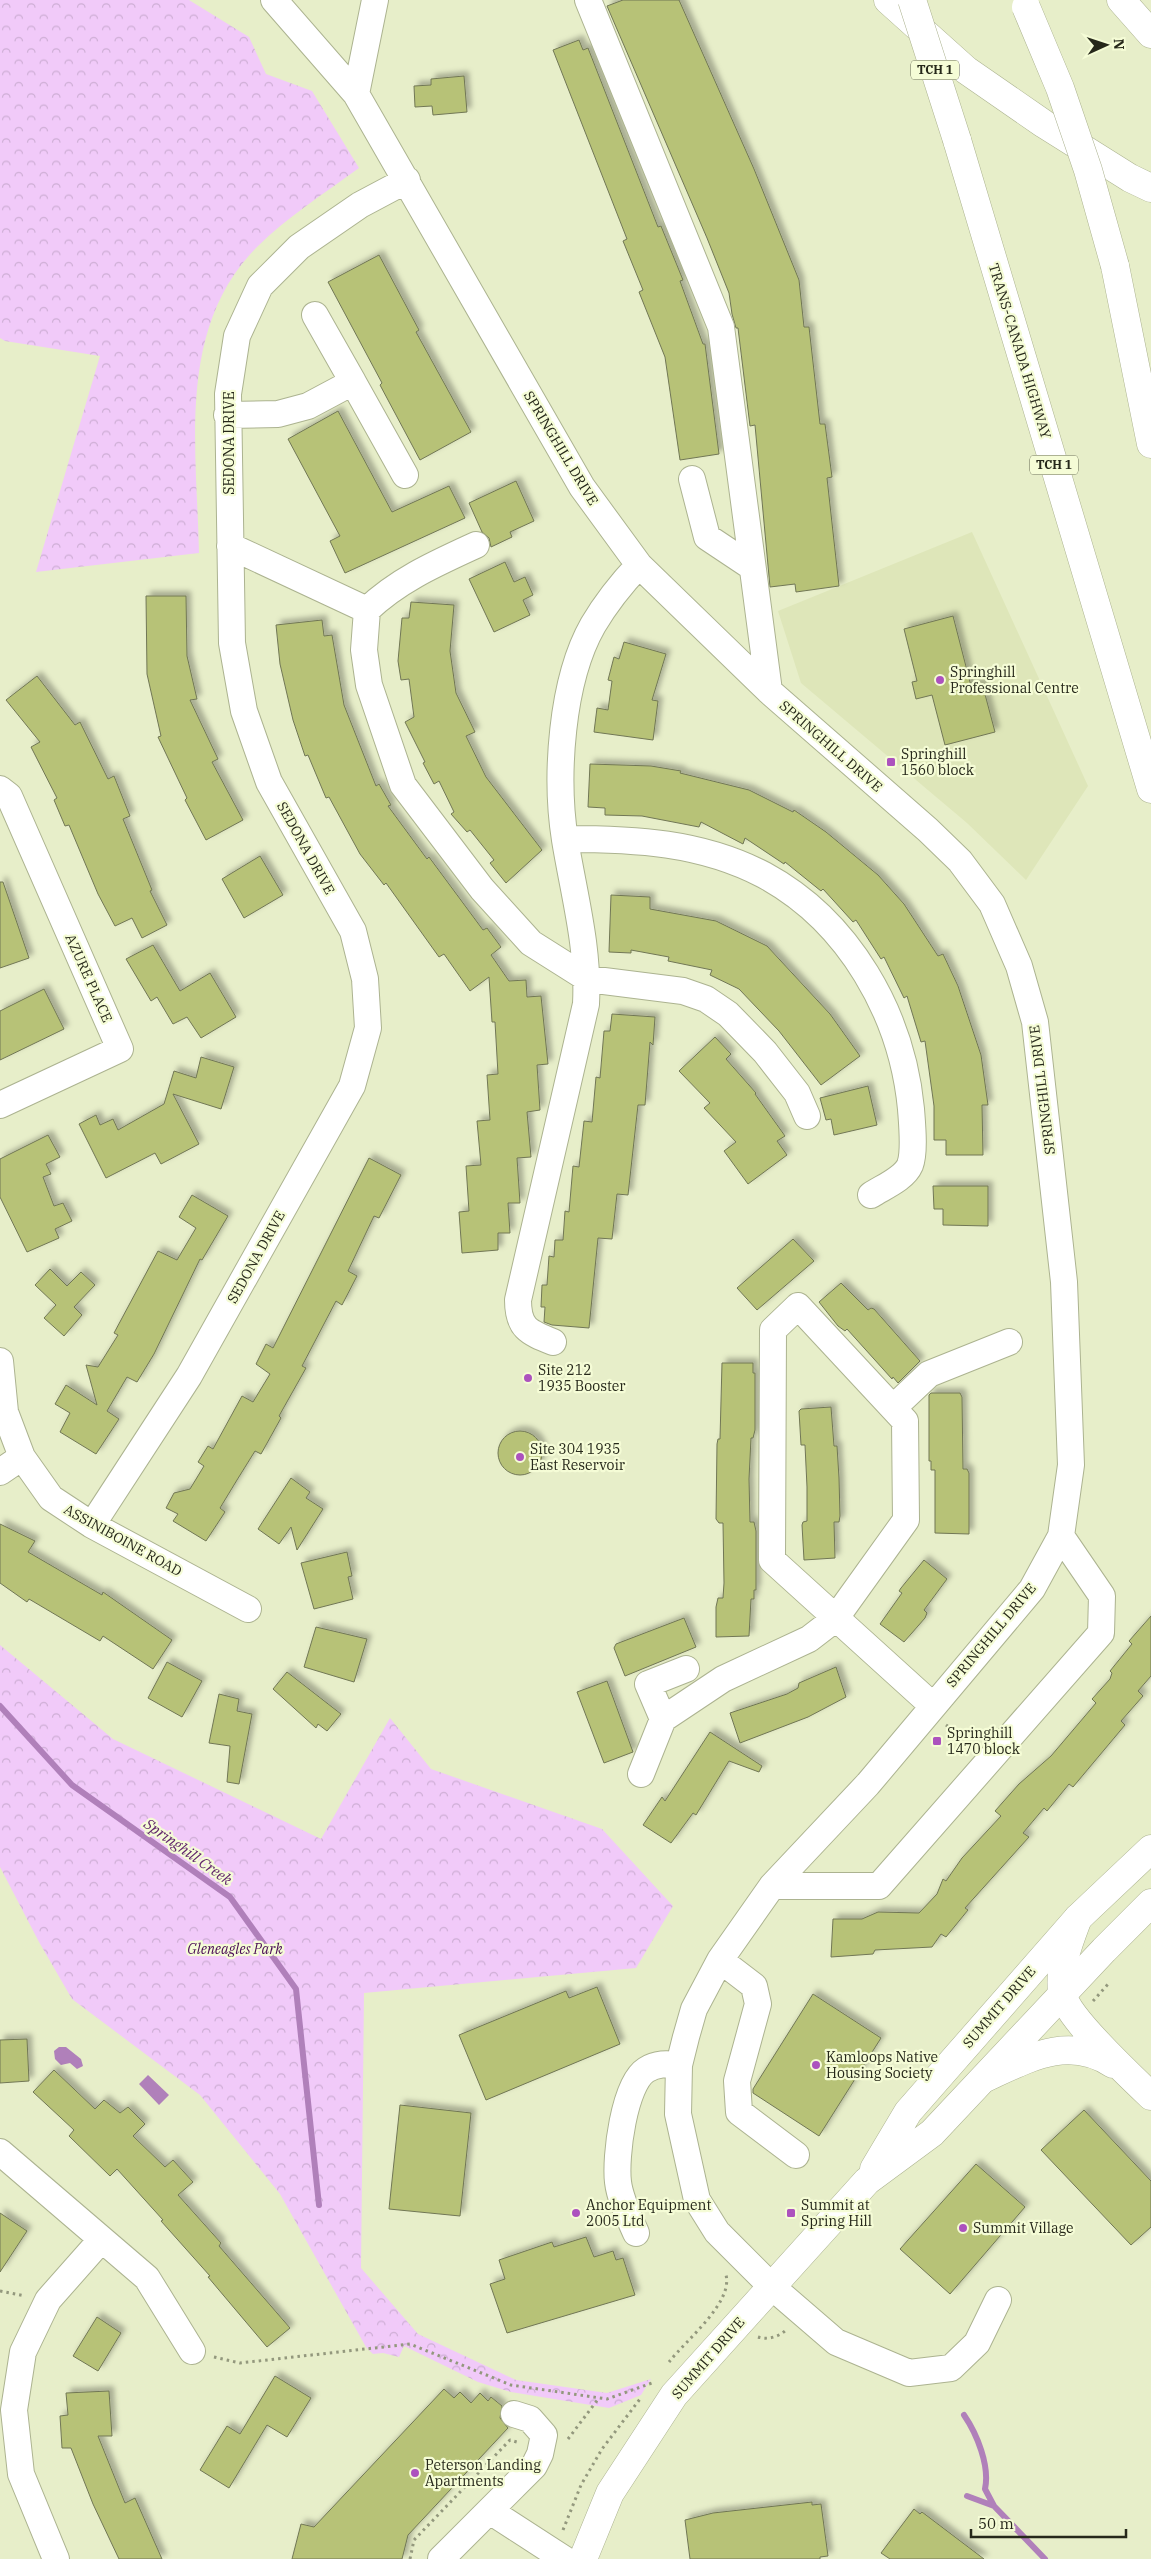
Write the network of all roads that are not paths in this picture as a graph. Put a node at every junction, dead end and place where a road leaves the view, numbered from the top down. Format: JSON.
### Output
{"nodes":[{"id":1,"x":274,"y":0,"type":"edge"},
{"id":2,"x":375,"y":0,"type":"edge"},
{"id":3,"x":588,"y":0,"type":"edge"},
{"id":4,"x":888,"y":0,"type":"edge"},
{"id":5,"x":912,"y":0,"type":"edge"},
{"id":6,"x":1121,"y":0,"type":"edge"},
{"id":7,"x":1024,"y":3,"type":"edge"},
{"id":8,"x":1151,"y":34,"type":"edge"},
{"id":9,"x":356,"y":94,"type":"junction"},
{"id":10,"x":407,"y":180,"type":"junction"},
{"id":11,"x":1151,"y":188,"type":"edge"},
{"id":12,"x":315,"y":315,"type":"dead end"},
{"id":13,"x":352,"y":382,"type":"junction"},
{"id":14,"x":228,"y":416,"type":"junction"},
{"id":15,"x":1151,"y":444,"type":"edge"},
{"id":16,"x":404,"y":475,"type":"dead end"},
{"id":17,"x":692,"y":479,"type":"dead end"},
{"id":18,"x":476,"y":544,"type":"dead end"},
{"id":19,"x":230,"y":546,"type":"junction"},
{"id":20,"x":639,"y":565,"type":"junction"},
{"id":21,"x":752,"y":568,"type":"junction"},
{"id":22,"x":367,"y":610,"type":"junction"},
{"id":23,"x":769,"y":691,"type":"junction"},
{"id":24,"x":0,"y":789,"type":"edge"},
{"id":25,"x":1151,"y":789,"type":"edge"},
{"id":26,"x":565,"y":839,"type":"junction"},
{"id":27,"x":588,"y":979,"type":"junction"},
{"id":28,"x":0,"y":1105,"type":"edge"},
{"id":29,"x":807,"y":1116,"type":"dead end"},
{"id":30,"x":871,"y":1195,"type":"dead end"},
{"id":31,"x":552,"y":1342,"type":"dead end"},
{"id":32,"x":1009,"y":1342,"type":"dead end"},
{"id":33,"x":0,"y":1361,"type":"edge"},
{"id":34,"x":893,"y":1408,"type":"junction"},
{"id":35,"x":22,"y":1456,"type":"junction"},
{"id":36,"x":0,"y":1472,"type":"edge"},
{"id":37,"x":92,"y":1525,"type":"junction"},
{"id":38,"x":1061,"y":1536,"type":"junction"},
{"id":39,"x":248,"y":1609,"type":"dead end"},
{"id":40,"x":835,"y":1619,"type":"junction"},
{"id":41,"x":686,"y":1669,"type":"dead end"},
{"id":42,"x":932,"y":1705,"type":"junction"},
{"id":43,"x":663,"y":1719,"type":"junction"},
{"id":44,"x":641,"y":1774,"type":"dead end"},
{"id":45,"x":1151,"y":1849,"type":"edge"},
{"id":46,"x":772,"y":1886,"type":"junction"},
{"id":47,"x":1151,"y":1903,"type":"edge"},
{"id":48,"x":1078,"y":1918,"type":"junction"},
{"id":49,"x":720,"y":1960,"type":"junction"},
{"id":50,"x":1062,"y":1994,"type":"junction"},
{"id":51,"x":679,"y":2064,"type":"junction"},
{"id":52,"x":1127,"y":2073,"type":"junction"},
{"id":53,"x":985,"y":2078,"type":"junction"},
{"id":54,"x":1151,"y":2096,"type":"edge"},
{"id":55,"x":0,"y":2152,"type":"edge"},
{"id":56,"x":796,"y":2155,"type":"dead end"},
{"id":57,"x":867,"y":2181,"type":"junction"},
{"id":58,"x":636,"y":2233,"type":"dead end"},
{"id":59,"x":101,"y":2240,"type":"junction"},
{"id":60,"x":771,"y":2286,"type":"junction"},
{"id":61,"x":998,"y":2300,"type":"dead end"},
{"id":62,"x":192,"y":2351,"type":"road end"},
{"id":63,"x":514,"y":2414,"type":"dead end"},
{"id":64,"x":490,"y":2511,"type":"junction"},
{"id":65,"x":56,"y":2559,"type":"edge"},
{"id":66,"x":441,"y":2559,"type":"edge"},
{"id":67,"x":564,"y":2559,"type":"edge"},
{"id":68,"x":583,"y":2559,"type":"edge"}],
"edges":[{"from":1,"to":9,"type":"street","name":"SPRINGHILL DRIVE"},
{"from":2,"to":9,"type":"street"},
{"from":3,"to":21,"type":"street"},
{"from":4,"to":11,"type":"main road"},
{"from":5,"to":25,"type":"main road","name":"TRANS-CANADA HIGHWAY","number":"TCH 1","bridge":true},
{"from":6,"to":8,"type":"main road"},
{"from":7,"to":15,"type":"main road","bridge":true},
{"from":9,"to":10,"type":"street","name":"SPRINGHILL DRIVE"},
{"from":10,"to":14,"type":"street","name":"SEDONA DRIVE"},
{"from":10,"to":20,"type":"street","name":"SPRINGHILL DRIVE"},
{"from":12,"to":13,"type":"street"},
{"from":13,"to":14,"type":"street"},
{"from":13,"to":16,"type":"street"},
{"from":14,"to":19,"type":"street","name":"SEDONA DRIVE"},
{"from":17,"to":21,"type":"street"},
{"from":18,"to":22,"type":"street"},
{"from":19,"to":22,"type":"street"},
{"from":19,"to":37,"type":"street","name":"SEDONA DRIVE"},
{"from":20,"to":23,"type":"street","name":"SPRINGHILL DRIVE"},
{"from":20,"to":26,"type":"street"},
{"from":21,"to":23,"type":"street"},
{"from":22,"to":27,"type":"street"},
{"from":23,"to":38,"type":"street","name":"SPRINGHILL DRIVE"},
{"from":24,"to":28,"type":"street","name":"AZURE PLACE"},
{"from":26,"to":27,"type":"street"},
{"from":26,"to":30,"type":"street"},
{"from":27,"to":29,"type":"street"},
{"from":27,"to":31,"type":"street"},
{"from":32,"to":34,"type":"street"},
{"from":33,"to":35,"type":"street","name":"ASSINIBOINE ROAD"},
{"from":34,"to":40,"type":"street"},
{"from":34,"to":40,"type":"street"},
{"from":35,"to":36,"type":"street"},
{"from":35,"to":37,"type":"street","name":"ASSINIBOINE ROAD"},
{"from":37,"to":39,"type":"street","name":"ASSINIBOINE ROAD"},
{"from":38,"to":42,"type":"street","name":"SPRINGHILL DRIVE"},
{"from":38,"to":46,"type":"street"},
{"from":40,"to":42,"type":"street"},
{"from":40,"to":43,"type":"street"},
{"from":41,"to":43,"type":"street"},
{"from":42,"to":46,"type":"street","name":"SPRINGHILL DRIVE"},
{"from":43,"to":44,"type":"street"},
{"from":45,"to":48,"type":"main road","name":"SUMMIT DRIVE"},
{"from":46,"to":49,"type":"street","name":"SPRINGHILL DRIVE"},
{"from":47,"to":50,"type":"main road","name":"SUMMIT DRIVE"},
{"from":48,"to":50,"type":"main road"},
{"from":48,"to":57,"type":"main road","name":"SUMMIT DRIVE"},
{"from":49,"to":51,"type":"street","name":"SPRINGHILL DRIVE"},
{"from":49,"to":56,"type":"street"},
{"from":50,"to":52,"type":"main road"},
{"from":50,"to":53,"type":"main road","name":"SUMMIT DRIVE"},
{"from":51,"to":58,"type":"street"},
{"from":51,"to":60,"type":"street","name":"SPRINGHILL DRIVE"},
{"from":52,"to":53,"type":"main road"},
{"from":52,"to":54,"type":"main road"},
{"from":53,"to":57,"type":"main road","name":"SUMMIT DRIVE"},
{"from":55,"to":59,"type":"street"},
{"from":57,"to":60,"type":"main road","name":"SUMMIT DRIVE"},
{"from":59,"to":62,"type":"street"},
{"from":59,"to":65,"type":"street"},
{"from":60,"to":61,"type":"street","name":"SPRINGHILL DRIVE"},
{"from":60,"to":68,"type":"main road","name":"SUMMIT DRIVE"},
{"from":63,"to":64,"type":"street"},
{"from":64,"to":66,"type":"street"},
{"from":64,"to":67,"type":"street"}]}
